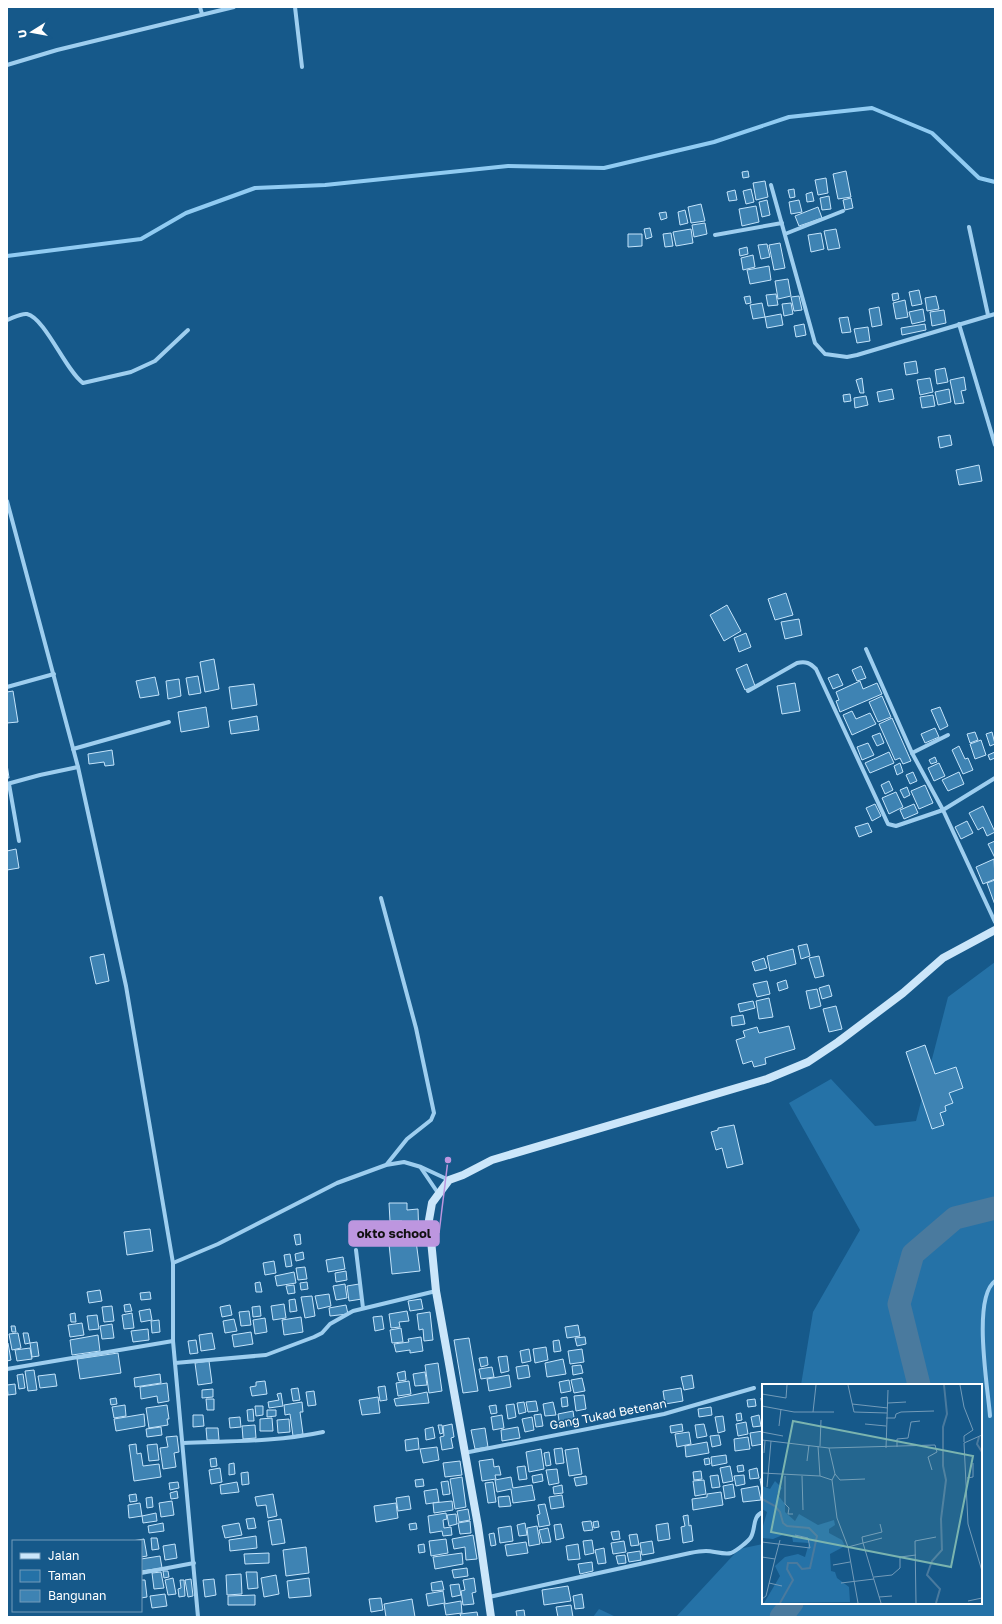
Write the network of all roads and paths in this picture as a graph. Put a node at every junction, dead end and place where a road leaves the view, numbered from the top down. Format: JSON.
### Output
{"nodes":[{"id":1,"x":200,"y":7,"type":"edge"},
{"id":2,"x":234,"y":7,"type":"edge"},
{"id":3,"x":295,"y":7,"type":"edge"},
{"id":4,"x":202,"y":14,"type":"junction"},
{"id":5,"x":7,"y":65,"type":"edge"},
{"id":6,"x":302,"y":67,"type":"dead end"},
{"id":7,"x":771,"y":185,"type":"dead end"},
{"id":8,"x":843,"y":211,"type":"dead end"},
{"id":9,"x":782,"y":223,"type":"junction"},
{"id":10,"x":969,"y":227,"type":"dead end"},
{"id":11,"x":785,"y":234,"type":"junction"},
{"id":12,"x":715,"y":235,"type":"dead end"},
{"id":13,"x":995,"y":314,"type":"edge"},
{"id":14,"x":988,"y":315,"type":"junction"},
{"id":15,"x":7,"y":320,"type":"edge"},
{"id":16,"x":959,"y":324,"type":"junction"},
{"id":17,"x":188,"y":330,"type":"dead end"},
{"id":18,"x":995,"y":445,"type":"edge"},
{"id":19,"x":7,"y":501,"type":"edge"},
{"id":20,"x":866,"y":649,"type":"dead end"},
{"id":21,"x":54,"y":674,"type":"junction"},
{"id":22,"x":7,"y":687,"type":"edge"},
{"id":23,"x":748,"y":691,"type":"dead end"},
{"id":24,"x":169,"y":722,"type":"dead end"},
{"id":25,"x":948,"y":735,"type":"dead end"},
{"id":26,"x":73,"y":749,"type":"junction"},
{"id":27,"x":912,"y":753,"type":"junction"},
{"id":28,"x":78,"y":767,"type":"junction"},
{"id":29,"x":995,"y":778,"type":"edge"},
{"id":30,"x":8,"y":784,"type":"edge"},
{"id":31,"x":943,"y":810,"type":"junction"},
{"id":32,"x":19,"y":841,"type":"dead end"},
{"id":33,"x":381,"y":898,"type":"dead end"},
{"id":34,"x":995,"y":922,"type":"edge"},
{"id":35,"x":995,"y":930,"type":"edge"},
{"id":36,"x":386,"y":1165,"type":"junction"},
{"id":37,"x":421,"y":1167,"type":"junction"},
{"id":38,"x":449,"y":1180,"type":"junction"},
{"id":39,"x":438,"y":1193,"type":"junction"},
{"id":40,"x":356,"y":1250,"type":"dead end"},
{"id":41,"x":173,"y":1263,"type":"junction"},
{"id":42,"x":995,"y":1281,"type":"edge"},
{"id":43,"x":436,"y":1291,"type":"junction"},
{"id":44,"x":363,"y":1308,"type":"junction"},
{"id":45,"x":173,"y":1341,"type":"junction"},
{"id":46,"x":175,"y":1363,"type":"junction"},
{"id":47,"x":7,"y":1369,"type":"edge"},
{"id":48,"x":754,"y":1388,"type":"dead end"},
{"id":49,"x":990,"y":1416,"type":"dead end"},
{"id":50,"x":323,"y":1432,"type":"dead end"},
{"id":51,"x":183,"y":1443,"type":"junction"},
{"id":52,"x":464,"y":1453,"type":"junction"},
{"id":53,"x":762,"y":1513,"type":"edge"},
{"id":54,"x":194,"y":1563,"type":"junction"},
{"id":55,"x":142,"y":1573,"type":"edge"},
{"id":56,"x":489,"y":1597,"type":"junction"},
{"id":57,"x":198,"y":1617,"type":"edge"},
{"id":58,"x":491,"y":1617,"type":"edge"}],
"edges":[{"from":1,"to":4,"type":"street"},
{"from":2,"to":4,"type":"street"},
{"from":3,"to":6,"type":"street"},
{"from":4,"to":5,"type":"street"},
{"from":7,"to":9,"type":"street"},
{"from":8,"to":11,"type":"street"},
{"from":9,"to":11,"type":"street"},
{"from":9,"to":12,"type":"street"},
{"from":10,"to":14,"type":"street"},
{"from":11,"to":16,"type":"street"},
{"from":13,"to":14,"type":"street"},
{"from":14,"to":16,"type":"street"},
{"from":15,"to":17,"type":"street"},
{"from":16,"to":18,"type":"street"},
{"from":19,"to":21,"type":"street"},
{"from":20,"to":27,"type":"street"},
{"from":21,"to":22,"type":"street"},
{"from":21,"to":26,"type":"street"},
{"from":23,"to":31,"type":"street"},
{"from":24,"to":26,"type":"street"},
{"from":25,"to":27,"type":"street"},
{"from":26,"to":28,"type":"street"},
{"from":27,"to":31,"type":"street"},
{"from":28,"to":30,"type":"street"},
{"from":28,"to":41,"type":"street"},
{"from":29,"to":31,"type":"street"},
{"from":30,"to":32,"type":"street"},
{"from":31,"to":34,"type":"street"},
{"from":33,"to":36,"type":"street"},
{"from":35,"to":38,"type":"main road"},
{"from":36,"to":37,"type":"street"},
{"from":36,"to":41,"type":"street"},
{"from":37,"to":38,"type":"street"},
{"from":37,"to":39,"type":"street"},
{"from":38,"to":39,"type":"main road"},
{"from":39,"to":43,"type":"main road"},
{"from":40,"to":44,"type":"street"},
{"from":41,"to":45,"type":"street"},
{"from":42,"to":49,"type":"street"},
{"from":43,"to":44,"type":"street"},
{"from":43,"to":52,"type":"main road"},
{"from":44,"to":46,"type":"street"},
{"from":45,"to":46,"type":"street"},
{"from":45,"to":47,"type":"street"},
{"from":46,"to":51,"type":"street"},
{"from":48,"to":52,"type":"street","name":"Gang Tukad Betenan"},
{"from":50,"to":51,"type":"street"},
{"from":51,"to":54,"type":"street"},
{"from":52,"to":56,"type":"main road"},
{"from":53,"to":56,"type":"street"},
{"from":54,"to":55,"type":"street"},
{"from":54,"to":57,"type":"street"},
{"from":56,"to":58,"type":"main road"}]}
